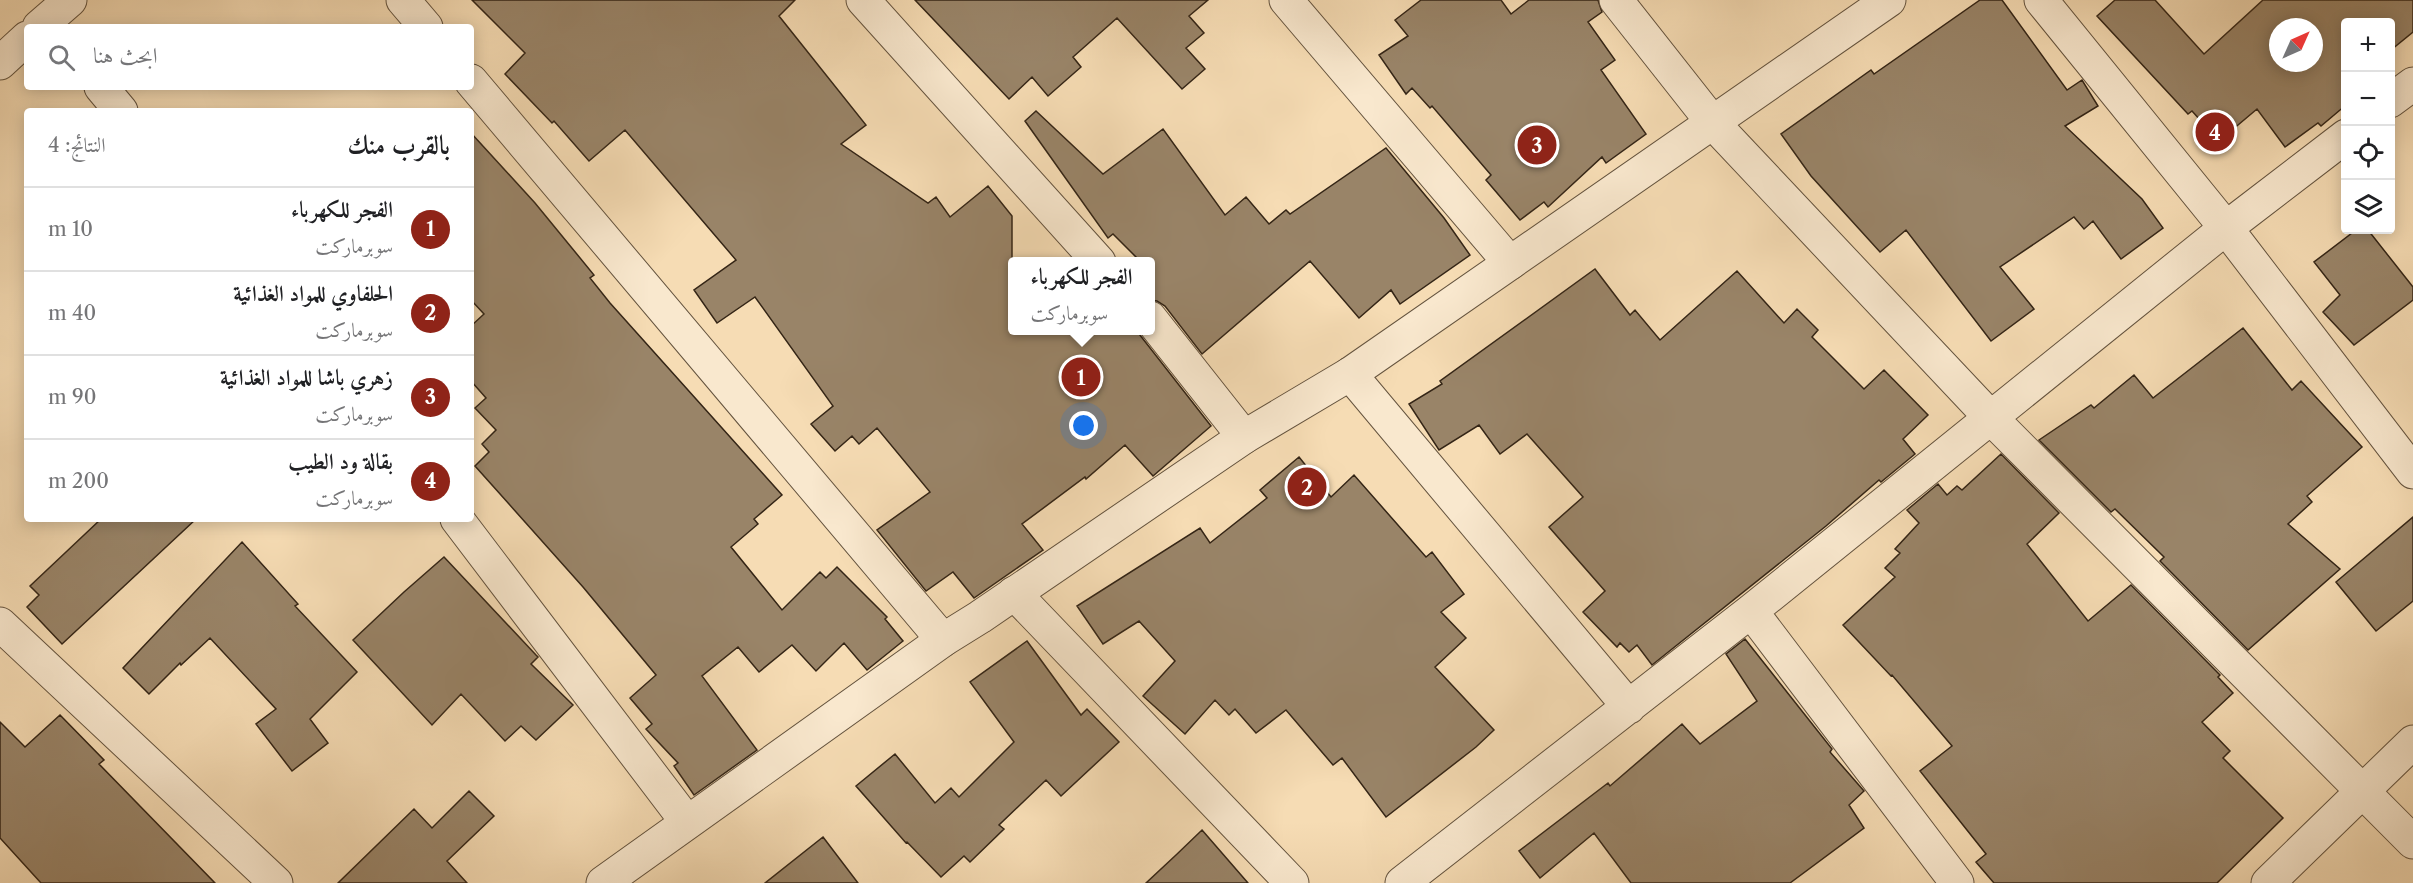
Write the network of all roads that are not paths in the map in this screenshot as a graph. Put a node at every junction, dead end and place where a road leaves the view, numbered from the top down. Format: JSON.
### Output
{"nodes":[{"id":1,"x":70,"y":0,"type":"edge"},
{"id":2,"x":403,"y":0,"type":"edge"},
{"id":3,"x":863,"y":0,"type":"edge"},
{"id":4,"x":1286,"y":0,"type":"edge"},
{"id":5,"x":1616,"y":0,"type":"edge"},
{"id":6,"x":1889,"y":0,"type":"edge"},
{"id":7,"x":2041,"y":0,"type":"edge"},
{"id":8,"x":38,"y":23,"type":"edge"},
{"id":9,"x":423,"y":24,"type":"edge"},
{"id":10,"x":24,"y":38,"type":"edge"},
{"id":11,"x":0,"y":63,"type":"edge"},
{"id":12,"x":2413,"y":84,"type":"edge"},
{"id":13,"x":474,"y":85,"type":"edge"},
{"id":14,"x":104,"y":90,"type":"edge"},
{"id":15,"x":2395,"y":98,"type":"edge"},
{"id":16,"x":119,"y":108,"type":"edge"},
{"id":17,"x":1713,"y":123,"type":"junction"},
{"id":18,"x":2341,"y":140,"type":"edge"},
{"id":19,"x":2226,"y":228,"type":"junction"},
{"id":20,"x":1095,"y":257,"type":"edge"},
{"id":21,"x":1510,"y":263,"type":"junction"},
{"id":22,"x":1155,"y":324,"type":"edge"},
{"id":23,"x":1350,"y":374,"type":"junction"},
{"id":24,"x":1991,"y":418,"type":"junction"},
{"id":25,"x":1244,"y":437,"type":"junction"},
{"id":26,"x":2413,"y":472,"type":"edge"},
{"id":27,"x":459,"y":522,"type":"edge"},
{"id":28,"x":1014,"y":593,"type":"junction"},
{"id":29,"x":1751,"y":611,"type":"junction"},
{"id":30,"x":0,"y":624,"type":"edge"},
{"id":31,"x":944,"y":640,"type":"junction"},
{"id":32,"x":1629,"y":707,"type":"junction"},
{"id":33,"x":2413,"y":742,"type":"edge"},
{"id":34,"x":2363,"y":792,"type":"junction"},
{"id":35,"x":687,"y":822,"type":"junction"},
{"id":36,"x":2413,"y":842,"type":"edge"},
{"id":37,"x":276,"y":883,"type":"edge"},
{"id":38,"x":603,"y":883,"type":"edge"},
{"id":39,"x":1293,"y":883,"type":"edge"},
{"id":40,"x":1402,"y":883,"type":"edge"},
{"id":41,"x":1958,"y":883,"type":"edge"},
{"id":42,"x":2268,"y":883,"type":"edge"}],
"edges":[{"from":1,"to":8,"type":"street"},
{"from":2,"to":9,"type":"street"},
{"from":3,"to":20,"type":"street"},
{"from":4,"to":21,"type":"street"},
{"from":5,"to":17,"type":"street"},
{"from":6,"to":17,"type":"street"},
{"from":7,"to":19,"type":"street"},
{"from":10,"to":11,"type":"street"},
{"from":12,"to":15,"type":"street"},
{"from":13,"to":31,"type":"street"},
{"from":14,"to":16,"type":"street"},
{"from":17,"to":21,"type":"street"},
{"from":17,"to":24,"type":"street"},
{"from":18,"to":19,"type":"street"},
{"from":19,"to":24,"type":"street"},
{"from":19,"to":26,"type":"street"},
{"from":21,"to":23,"type":"street"},
{"from":22,"to":25,"type":"street"},
{"from":23,"to":25,"type":"street"},
{"from":23,"to":32,"type":"street"},
{"from":24,"to":29,"type":"street"},
{"from":24,"to":34,"type":"street"},
{"from":25,"to":28,"type":"street"},
{"from":27,"to":35,"type":"street"},
{"from":28,"to":31,"type":"street"},
{"from":28,"to":39,"type":"street"},
{"from":29,"to":32,"type":"street"},
{"from":29,"to":41,"type":"street"},
{"from":30,"to":37,"type":"street"},
{"from":31,"to":35,"type":"street"},
{"from":32,"to":40,"type":"street"},
{"from":33,"to":34,"type":"street"},
{"from":34,"to":36,"type":"street"},
{"from":34,"to":42,"type":"street"},
{"from":35,"to":38,"type":"street"}]}
